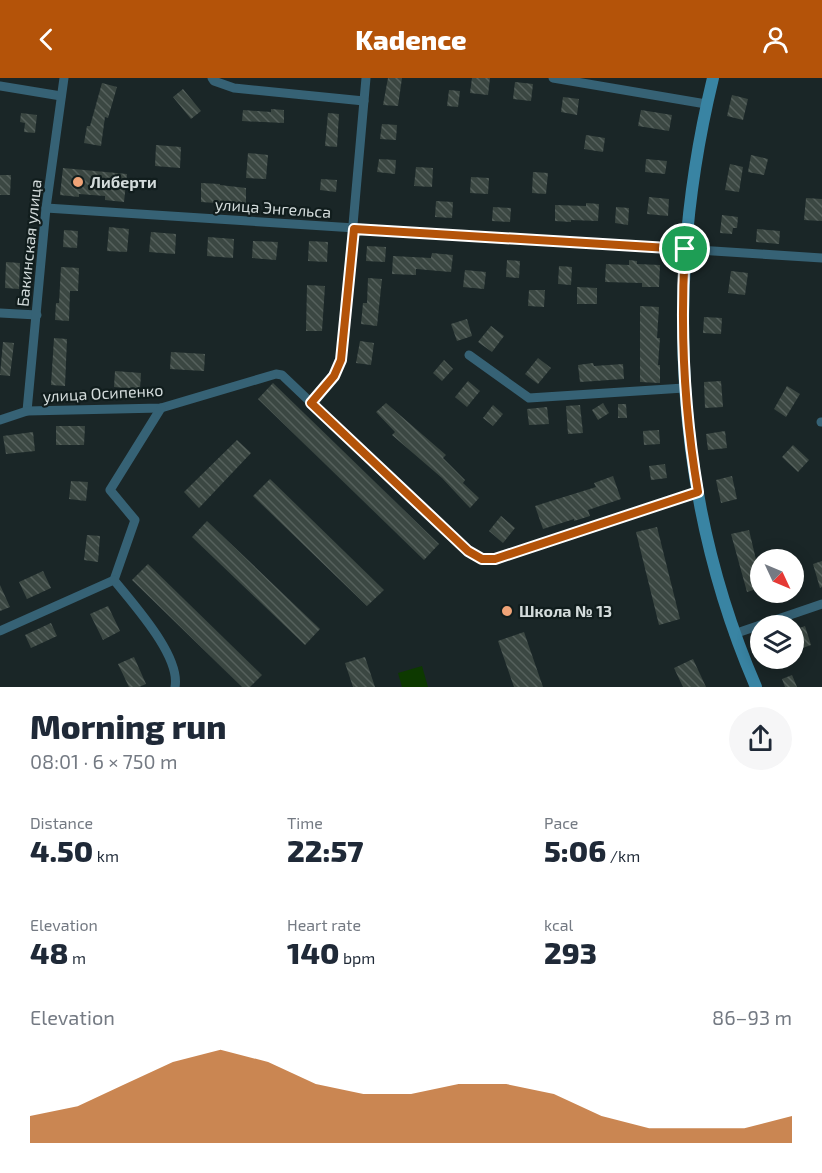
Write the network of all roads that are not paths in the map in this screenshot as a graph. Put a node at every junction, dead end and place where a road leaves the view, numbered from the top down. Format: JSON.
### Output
{"nodes":[{"id":1,"x":64,"y":78,"type":"edge"},
{"id":2,"x":212,"y":78,"type":"edge"},
{"id":3,"x":366,"y":78,"type":"edge"},
{"id":4,"x":553,"y":78,"type":"edge"},
{"id":5,"x":713,"y":78,"type":"edge"},
{"id":6,"x":0,"y":86,"type":"edge"},
{"id":7,"x":61,"y":96,"type":"junction"},
{"id":8,"x":364,"y":101,"type":"junction"},
{"id":9,"x":706,"y":104,"type":"junction"},
{"id":10,"x":46,"y":208,"type":"junction"},
{"id":11,"x":354,"y":229,"type":"junction"},
{"id":12,"x":685,"y":249,"type":"junction"},
{"id":13,"x":822,"y":258,"type":"edge"},
{"id":14,"x":0,"y":313,"type":"edge"},
{"id":15,"x":37,"y":315,"type":"junction"},
{"id":16,"x":469,"y":355,"type":"dead end"},
{"id":17,"x":684,"y":388,"type":"junction"},
{"id":18,"x":311,"y":403,"type":"junction"},
{"id":19,"x":161,"y":408,"type":"junction"},
{"id":20,"x":27,"y":411,"type":"junction"},
{"id":21,"x":0,"y":420,"type":"edge"},
{"id":22,"x":698,"y":492,"type":"junction"},
{"id":23,"x":114,"y":580,"type":"junction"},
{"id":24,"x":822,"y":604,"type":"edge"},
{"id":25,"x":0,"y":631,"type":"edge"},
{"id":26,"x":734,"y":634,"type":"junction"},
{"id":27,"x":175,"y":687,"type":"edge"},
{"id":28,"x":756,"y":687,"type":"edge"}],
"edges":[{"from":1,"to":7,"type":"street","name":"Бакинская улица"},
{"from":2,"to":8,"type":"street"},
{"from":3,"to":8,"type":"street"},
{"from":4,"to":9,"type":"street"},
{"from":5,"to":9,"type":"main road"},
{"from":6,"to":7,"type":"street"},
{"from":7,"to":10,"type":"street","name":"Бакинская улица"},
{"from":8,"to":11,"type":"street"},
{"from":9,"to":12,"type":"main road"},
{"from":10,"to":11,"type":"street","name":"улица Энгельса"},
{"from":10,"to":15,"type":"street","name":"Бакинская улица"},
{"from":11,"to":12,"type":"street","name":"улица Энгельса"},
{"from":11,"to":18,"type":"street"},
{"from":12,"to":13,"type":"street","name":"улица Энгельса"},
{"from":12,"to":17,"type":"main road"},
{"from":14,"to":15,"type":"street"},
{"from":15,"to":20,"type":"street","name":"Бакинская улица"},
{"from":16,"to":17,"type":"street"},
{"from":17,"to":22,"type":"main road"},
{"from":18,"to":19,"type":"street","name":"улица Осипенко"},
{"from":18,"to":22,"type":"street","name":"улица Осипенко"},
{"from":19,"to":20,"type":"street","name":"улица Осипенко"},
{"from":19,"to":23,"type":"street"},
{"from":20,"to":21,"type":"street","name":"улица Осипенко"},
{"from":22,"to":26,"type":"main road"},
{"from":23,"to":25,"type":"street"},
{"from":23,"to":27,"type":"street"},
{"from":24,"to":26,"type":"street"},
{"from":26,"to":28,"type":"main road"}]}
